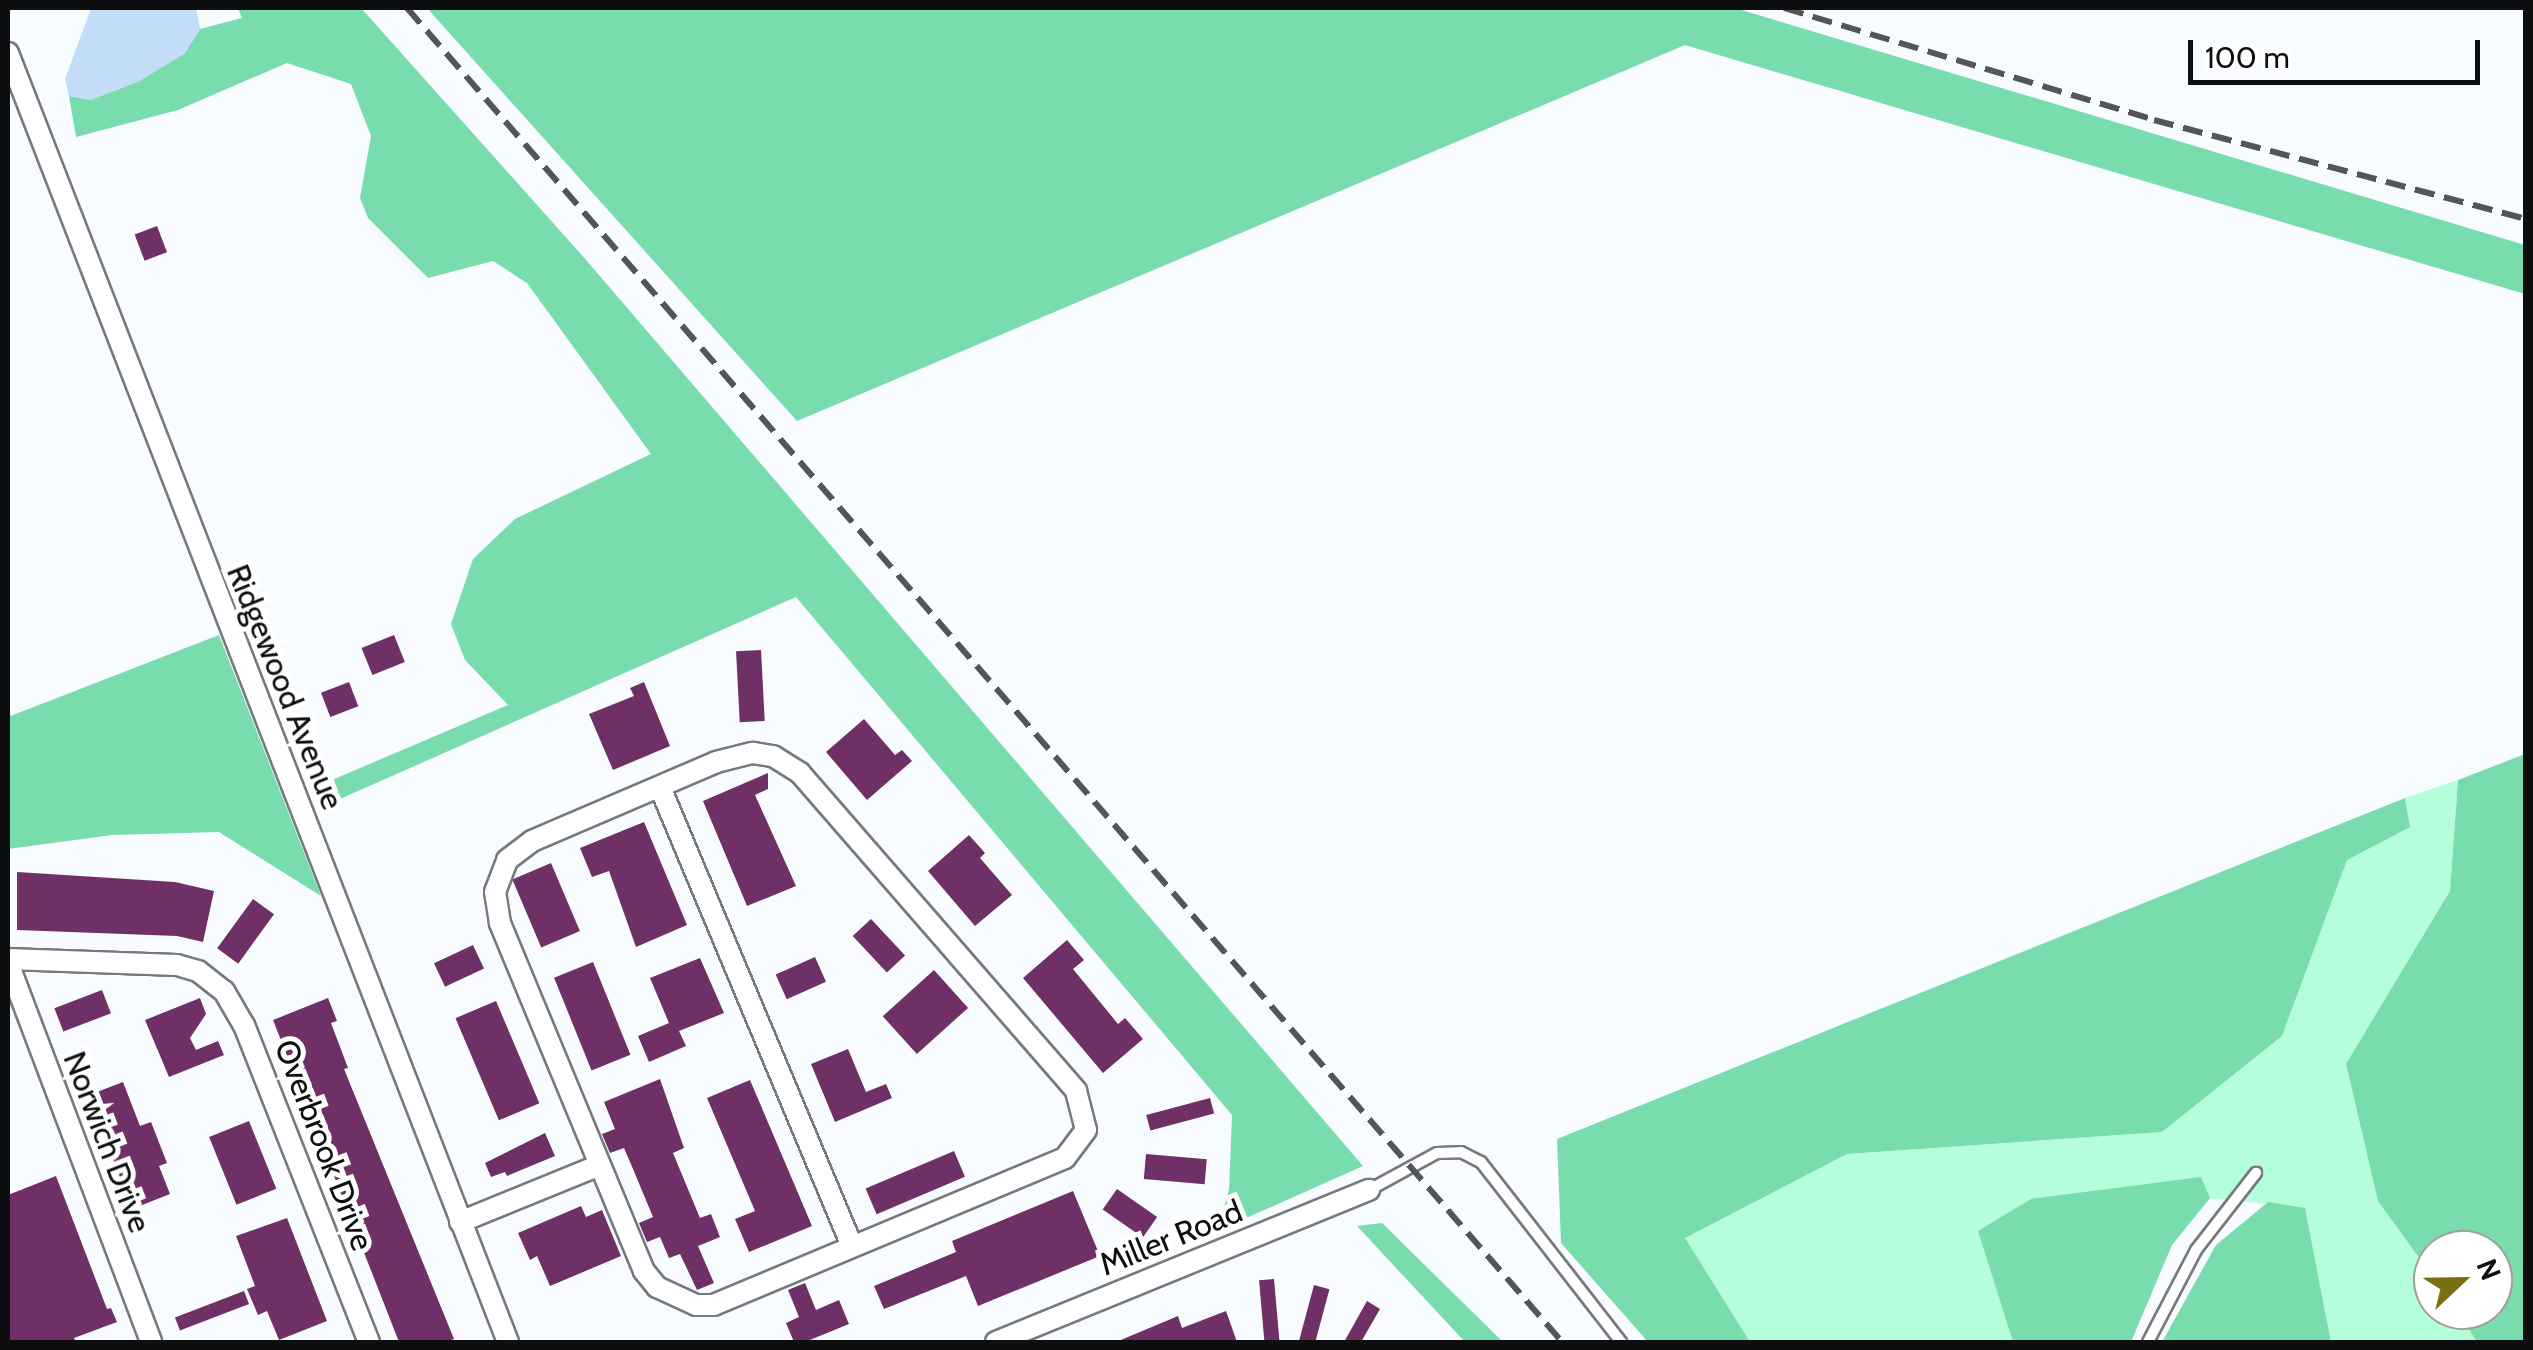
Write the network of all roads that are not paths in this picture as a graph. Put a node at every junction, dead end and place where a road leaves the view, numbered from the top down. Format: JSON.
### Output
{"nodes":[{"id":1,"x":8,"y":53,"type":"edge"},
{"id":2,"x":660,"y":786,"type":"junction"},
{"id":3,"x":8,"y":961,"type":"edge"},
{"id":4,"x":600,"y":1164,"type":"junction"},
{"id":5,"x":2256,"y":1173,"type":"dead end"},
{"id":6,"x":1369,"y":1190,"type":"joint"},
{"id":7,"x":460,"y":1222,"type":"junction"},
{"id":8,"x":852,"y":1246,"type":"junction"},
{"id":9,"x":151,"y":1342,"type":"edge"},
{"id":10,"x":369,"y":1342,"type":"edge"},
{"id":11,"x":508,"y":1342,"type":"edge"},
{"id":12,"x":996,"y":1342,"type":"edge"},
{"id":13,"x":1620,"y":1342,"type":"edge"},
{"id":14,"x":2148,"y":1342,"type":"edge"}],
"edges":[{"from":1,"to":7,"type":"street","name":"Ridgewood Avenue"},
{"from":2,"to":4,"type":"street"},
{"from":2,"to":8,"type":"street"},
{"from":2,"to":8,"type":"street"},
{"from":3,"to":9,"type":"street","name":"Norwich Drive"},
{"from":3,"to":10,"type":"street","name":"Overbrook Drive"},
{"from":4,"to":7,"type":"street"},
{"from":4,"to":8,"type":"street"},
{"from":5,"to":14,"type":"lane"},
{"from":6,"to":12,"type":"street","name":"Miller Road"},
{"from":6,"to":13,"type":"lane"},
{"from":7,"to":11,"type":"street","name":"Ridgewood Avenue"}]}
